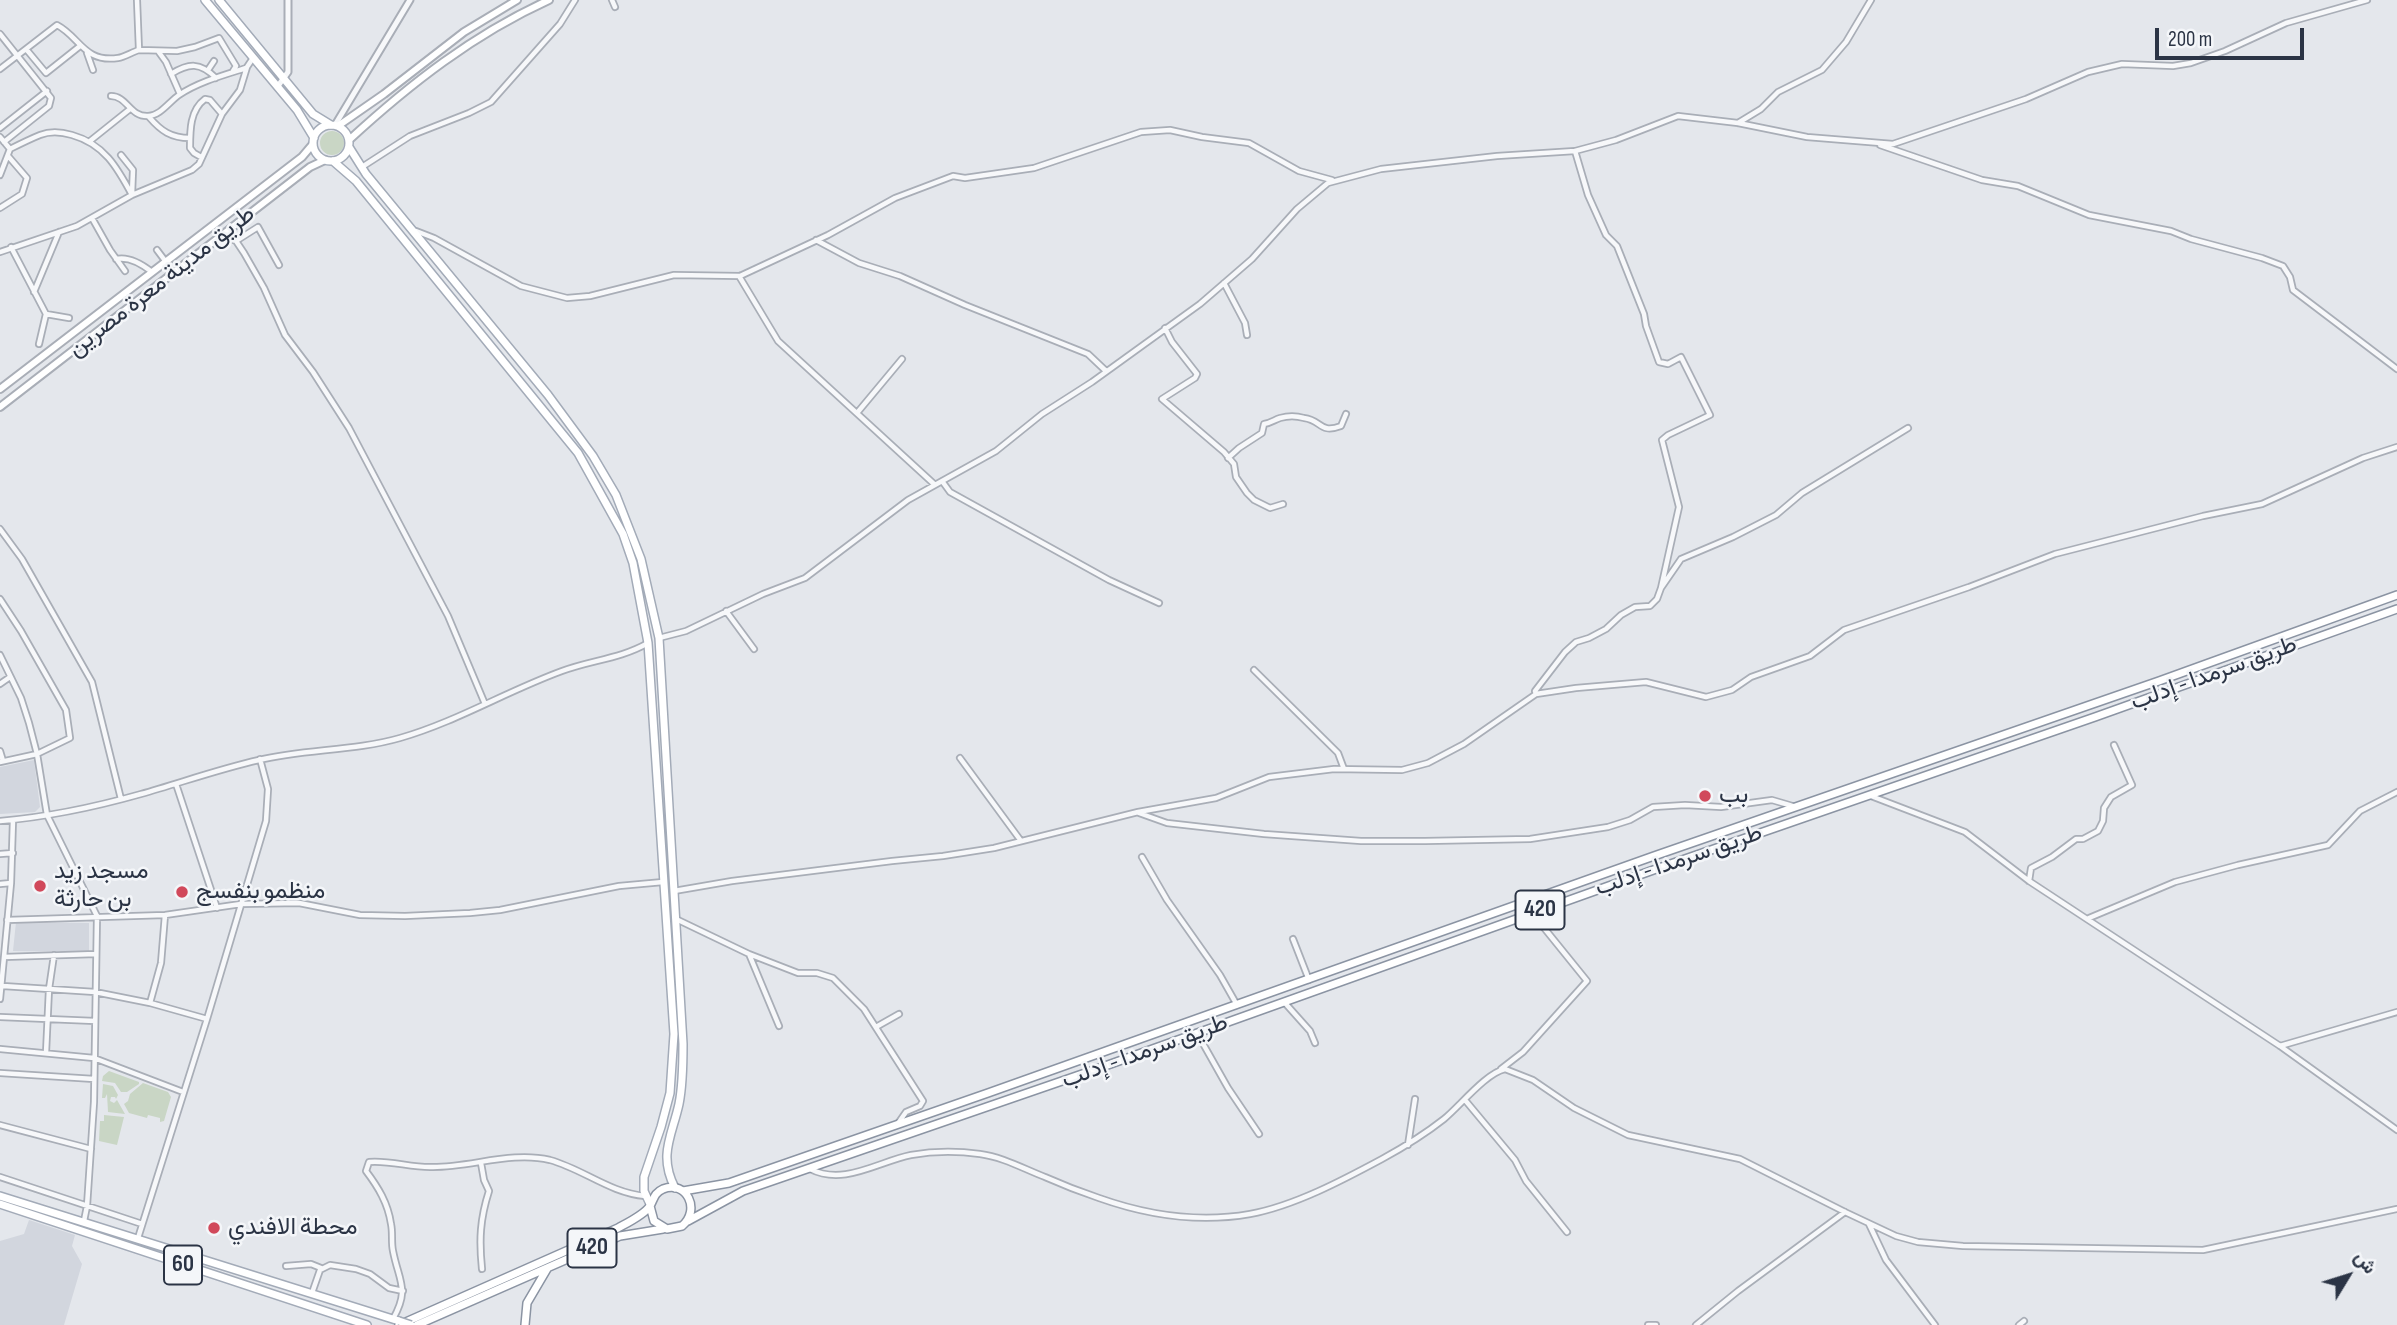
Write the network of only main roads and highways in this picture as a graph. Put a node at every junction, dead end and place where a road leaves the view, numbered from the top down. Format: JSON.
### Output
{"nodes":[{"id":1,"x":205,"y":0,"type":"edge"},
{"id":2,"x":219,"y":0,"type":"edge"},
{"id":3,"x":517,"y":0,"type":"edge"},
{"id":4,"x":550,"y":0,"type":"edge"},
{"id":5,"x":335,"y":125,"type":"junction"},
{"id":6,"x":313,"y":141,"type":"junction"},
{"id":7,"x":349,"y":144,"type":"junction"},
{"id":8,"x":329,"y":160,"type":"junction"},
{"id":9,"x":0,"y":389,"type":"edge"},
{"id":10,"x":0,"y":407,"type":"edge"},
{"id":11,"x":2397,"y":595,"type":"edge"},
{"id":12,"x":2397,"y":609,"type":"edge"},
{"id":13,"x":1932,"y":760,"type":"junction"},
{"id":14,"x":1936,"y":770,"type":"junction"},
{"id":15,"x":1654,"y":856,"type":"junction"},
{"id":16,"x":1659,"y":868,"type":"junction"},
{"id":17,"x":678,"y":961,"type":"junction"},
{"id":18,"x":669,"y":962,"type":"junction"},
{"id":19,"x":679,"y":1190,"type":"junction"},
{"id":20,"x":0,"y":1196,"type":"edge"},
{"id":21,"x":0,"y":1204,"type":"edge"},
{"id":22,"x":650,"y":1205,"type":"junction"},
{"id":23,"x":688,"y":1221,"type":"junction"},
{"id":24,"x":98,"y":1227,"type":"junction"},
{"id":25,"x":667,"y":1229,"type":"junction"},
{"id":26,"x":96,"y":1236,"type":"junction"},
{"id":27,"x":548,"y":1266,"type":"junction"},
{"id":28,"x":257,"y":1275,"type":"junction"},
{"id":29,"x":252,"y":1288,"type":"junction"},
{"id":30,"x":397,"y":1322,"type":"edge"},
{"id":31,"x":367,"y":1325,"type":"edge"},
{"id":32,"x":411,"y":1325,"type":"edge"},
{"id":33,"x":417,"y":1325,"type":"edge"},
{"id":34,"x":525,"y":1325,"type":"edge"}],
"edges":[{"from":1,"to":6,"type":"main road"},
{"from":2,"to":5,"type":"main road"},
{"from":3,"to":5,"type":"main road"},
{"from":4,"to":7,"type":"main road"},
{"from":5,"to":6,"type":"main road"},
{"from":5,"to":7,"type":"main road"},
{"from":6,"to":8,"type":"main road"},
{"from":6,"to":9,"type":"main road","name":"طريق مدينة معرة مصرين"},
{"from":7,"to":8,"type":"main road"},
{"from":7,"to":17,"type":"main road"},
{"from":8,"to":10,"type":"main road","name":"طريق مدينة معرة مصرين"},
{"from":8,"to":18,"type":"main road"},
{"from":11,"to":13,"type":"main road","name":"طريق سرمدا - إدلب","number":"420"},
{"from":12,"to":14,"type":"main road","name":"طريق سرمدا - إدلب","number":"420"},
{"from":13,"to":14,"type":"main road"},
{"from":13,"to":15,"type":"main road","name":"طريق سرمدا - إدلب","number":"420"},
{"from":14,"to":16,"type":"main road","name":"طريق سرمدا - إدلب","number":"420"},
{"from":15,"to":16,"type":"main road"},
{"from":15,"to":19,"type":"main road","name":"طريق سرمدا - إدلب","number":"420"},
{"from":16,"to":23,"type":"main road","name":"طريق سرمدا - إدلب","number":"420"},
{"from":17,"to":18,"type":"main road"},
{"from":17,"to":19,"type":"main road"},
{"from":18,"to":22,"type":"main road"},
{"from":19,"to":22,"type":"main road"},
{"from":19,"to":23,"type":"main road"},
{"from":20,"to":24,"type":"main road","number":"60"},
{"from":21,"to":26,"type":"main road","number":"60"},
{"from":22,"to":25,"type":"main road"},
{"from":22,"to":30,"type":"main road","number":"420"},
{"from":23,"to":25,"type":"main road"},
{"from":24,"to":26,"type":"main road"},
{"from":24,"to":28,"type":"main road","number":"60"},
{"from":25,"to":27,"type":"main road","number":"420"},
{"from":26,"to":29,"type":"main road","number":"60"},
{"from":27,"to":33,"type":"main road","number":"420"},
{"from":27,"to":34,"type":"main road"},
{"from":28,"to":29,"type":"main road"},
{"from":28,"to":30,"type":"main road","number":"60"},
{"from":29,"to":31,"type":"main road","number":"60"},
{"from":30,"to":32,"type":"main road","bridge":true}]}
